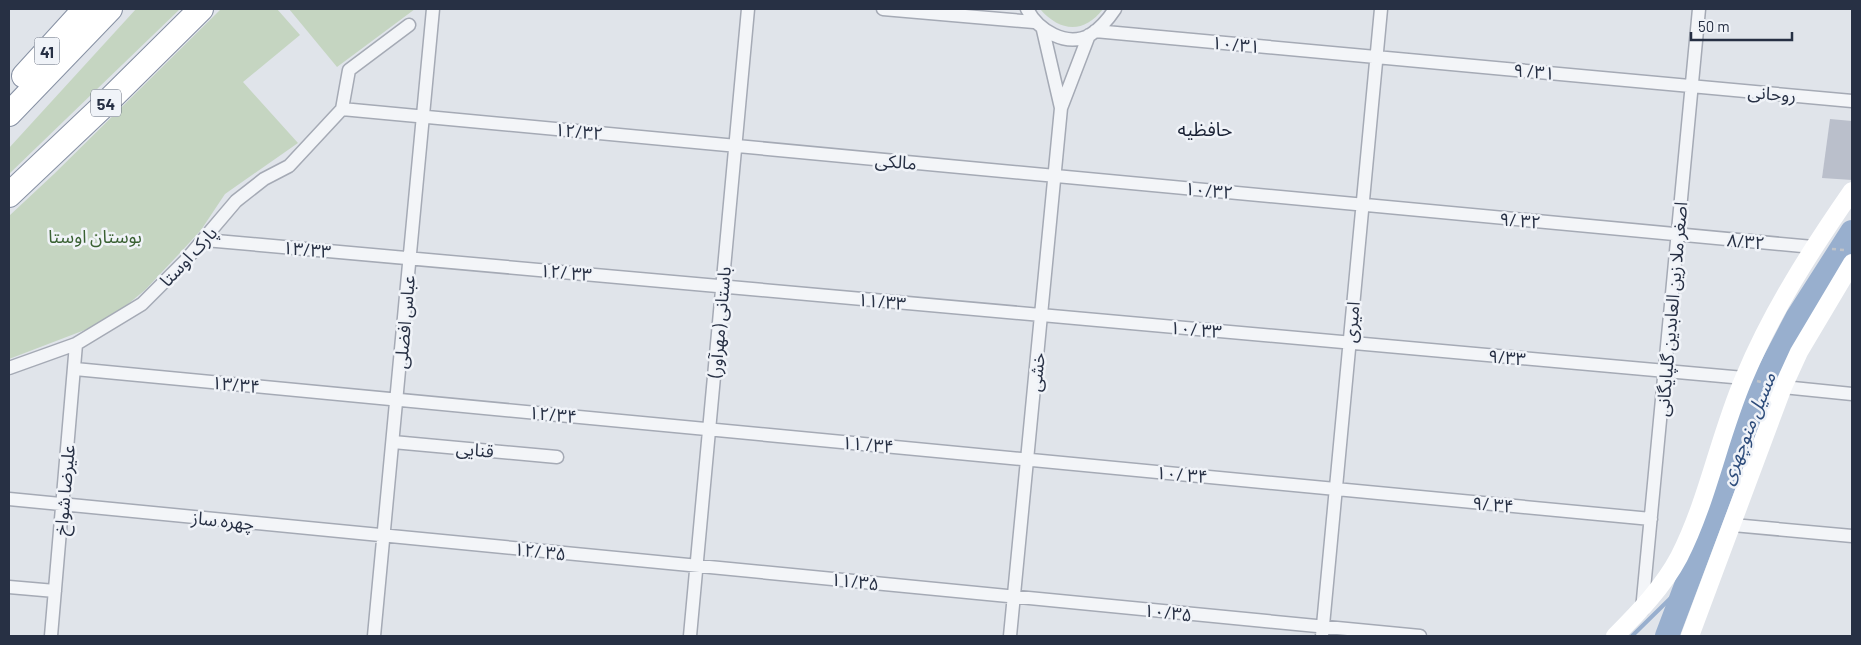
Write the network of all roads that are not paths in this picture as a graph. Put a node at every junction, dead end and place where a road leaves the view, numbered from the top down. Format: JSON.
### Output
{"nodes":[{"id":1,"x":85,"y":9,"type":"edge"},
{"id":2,"x":110,"y":9,"type":"edge"},
{"id":3,"x":201,"y":9,"type":"edge"},
{"id":4,"x":433,"y":9,"type":"edge"},
{"id":5,"x":748,"y":9,"type":"edge"},
{"id":6,"x":883,"y":9,"type":"edge"},
{"id":7,"x":1028,"y":9,"type":"edge"},
{"id":8,"x":1115,"y":9,"type":"edge"},
{"id":9,"x":1381,"y":9,"type":"edge"},
{"id":10,"x":1699,"y":9,"type":"edge"},
{"id":11,"x":409,"y":26,"type":"dead end"},
{"id":12,"x":1039,"y":26,"type":"junction"},
{"id":13,"x":1092,"y":33,"type":"junction"},
{"id":14,"x":1376,"y":57,"type":"junction"},
{"id":15,"x":1692,"y":86,"type":"junction"},
{"id":16,"x":9,"y":93,"type":"edge"},
{"id":17,"x":1852,"y":101,"type":"edge"},
{"id":18,"x":342,"y":108,"type":"junction"},
{"id":19,"x":1061,"y":108,"type":"junction"},
{"id":20,"x":9,"y":114,"type":"edge"},
{"id":21,"x":423,"y":116,"type":"junction"},
{"id":22,"x":735,"y":145,"type":"junction"},
{"id":23,"x":1056,"y":176,"type":"junction"},
{"id":24,"x":1852,"y":191,"type":"edge"},
{"id":25,"x":9,"y":195,"type":"edge"},
{"id":26,"x":1362,"y":205,"type":"junction"},
{"id":27,"x":1678,"y":234,"type":"junction"},
{"id":28,"x":205,"y":240,"type":"junction"},
{"id":29,"x":1813,"y":247,"type":"junction"},
{"id":30,"x":410,"y":258,"type":"junction"},
{"id":31,"x":1852,"y":263,"type":"edge"},
{"id":32,"x":722,"y":286,"type":"junction"},
{"id":33,"x":1042,"y":315,"type":"junction"},
{"id":34,"x":1349,"y":343,"type":"junction"},
{"id":35,"x":76,"y":344,"type":"junction"},
{"id":36,"x":9,"y":368,"type":"edge"},
{"id":37,"x":75,"y":369,"type":"junction"},
{"id":38,"x":1665,"y":371,"type":"junction"},
{"id":39,"x":1744,"y":378,"type":"junction"},
{"id":40,"x":1783,"y":387,"type":"junction"},
{"id":41,"x":1852,"y":394,"type":"edge"},
{"id":42,"x":396,"y":400,"type":"junction"},
{"id":43,"x":709,"y":429,"type":"junction"},
{"id":44,"x":393,"y":442,"type":"junction"},
{"id":45,"x":557,"y":457,"type":"dead end"},
{"id":46,"x":1028,"y":460,"type":"junction"},
{"id":47,"x":1335,"y":489,"type":"junction"},
{"id":48,"x":9,"y":499,"type":"edge"},
{"id":49,"x":63,"y":504,"type":"junction"},
{"id":50,"x":1651,"y":519,"type":"junction"},
{"id":51,"x":1733,"y":525,"type":"junction"},
{"id":52,"x":384,"y":536,"type":"junction"},
{"id":53,"x":1852,"y":536,"type":"edge"},
{"id":54,"x":697,"y":566,"type":"junction"},
{"id":55,"x":9,"y":587,"type":"edge"},
{"id":56,"x":55,"y":591,"type":"junction"},
{"id":57,"x":1014,"y":597,"type":"junction"},
{"id":58,"x":1642,"y":610,"type":"junction"},
{"id":59,"x":1322,"y":632,"type":"edge"},
{"id":60,"x":51,"y":636,"type":"edge"},
{"id":61,"x":374,"y":636,"type":"edge"},
{"id":62,"x":690,"y":636,"type":"edge"},
{"id":63,"x":1010,"y":636,"type":"edge"},
{"id":64,"x":1420,"y":636,"type":"edge"},
{"id":65,"x":1615,"y":636,"type":"edge"},
{"id":66,"x":1690,"y":636,"type":"edge"}],
"edges":[{"from":1,"to":16,"type":"highway","number":"41"},
{"from":2,"to":20,"type":"highway"},
{"from":3,"to":25,"type":"highway","number":"54"},
{"from":4,"to":21,"type":"street","name":"عباس افضلی"},
{"from":5,"to":22,"type":"street","name":"باستانی (مهرآور)"},
{"from":6,"to":12,"type":"street","name":"۱۰/۳۱"},
{"from":7,"to":12,"type":"street","name":"خشی"},
{"from":8,"to":13,"type":"street"},
{"from":9,"to":14,"type":"street","name":"امیری"},
{"from":10,"to":15,"type":"street","name":"اصغر ملا زین العابدین گلپایگانی"},
{"from":11,"to":18,"type":"street"},
{"from":12,"to":13,"type":"street","name":"۱۰/۳۱"},
{"from":12,"to":19,"type":"street","name":"خشی"},
{"from":13,"to":14,"type":"street","name":"۱۰/۳۱"},
{"from":13,"to":19,"type":"street","name":"خشی"},
{"from":14,"to":15,"type":"street","name":"۹ /۳۱"},
{"from":14,"to":26,"type":"street","name":"امیری"},
{"from":15,"to":17,"type":"street","name":"روحانی"},
{"from":15,"to":27,"type":"street","name":"اصغر ملا زین العابدین گلپایگانی"},
{"from":18,"to":21,"type":"street","name":"۱۲/۳۲"},
{"from":18,"to":28,"type":"street","name":"پارک اوستا"},
{"from":19,"to":23,"type":"street","name":"خشی"},
{"from":21,"to":22,"type":"street","name":"۱۲/۳۲"},
{"from":21,"to":30,"type":"street","name":"عباس افضلی"},
{"from":22,"to":23,"type":"street","name":"مالکی"},
{"from":22,"to":32,"type":"street","name":"باستانی (مهرآور)"},
{"from":23,"to":26,"type":"street","name":"۱۰/۳۲"},
{"from":23,"to":33,"type":"street","name":"خشی"},
{"from":24,"to":29,"type":"main road"},
{"from":26,"to":27,"type":"street","name":"۹/ ۳۲"},
{"from":26,"to":34,"type":"street","name":"امیری"},
{"from":27,"to":29,"type":"street","name":"۸/۳۲"},
{"from":27,"to":38,"type":"street","name":"اصغر ملا زین العابدین گلپایگانی"},
{"from":28,"to":30,"type":"street","name":"۱۳/۳۳"},
{"from":28,"to":35,"type":"street","name":"پارک اوستا"},
{"from":29,"to":39,"type":"main road"},
{"from":30,"to":32,"type":"street","name":"۱۲/ ۳۳"},
{"from":30,"to":42,"type":"street","name":"عباس افضلی"},
{"from":31,"to":40,"type":"main road"},
{"from":32,"to":33,"type":"street","name":"۱۱/۳۳"},
{"from":32,"to":43,"type":"street","name":"باستانی (مهرآور)"},
{"from":33,"to":34,"type":"street","name":"۱۰/ ۳۳"},
{"from":33,"to":46,"type":"street","name":"خشی"},
{"from":34,"to":38,"type":"street","name":"۹/۳۳"},
{"from":34,"to":47,"type":"street","name":"امیری"},
{"from":35,"to":36,"type":"street","name":"پارک اوستا"},
{"from":35,"to":37,"type":"street","name":"علیرضا شواخ"},
{"from":37,"to":42,"type":"street","name":"۱۳/۳۴"},
{"from":37,"to":49,"type":"street","name":"علیرضا شواخ"},
{"from":38,"to":39,"type":"street","name":"۹/۳۳"},
{"from":38,"to":50,"type":"street","name":"اصغر ملا زین العابدین گلپایگانی"},
{"from":39,"to":58,"type":"main road"},
{"from":40,"to":41,"type":"street"},
{"from":40,"to":51,"type":"main road"},
{"from":42,"to":43,"type":"street","name":"۱۲/۳۴"},
{"from":42,"to":44,"type":"street","name":"عباس افضلی"},
{"from":43,"to":46,"type":"street","name":"۱۱ /۳۴"},
{"from":43,"to":54,"type":"street","name":"باستانی (مهرآور)"},
{"from":44,"to":45,"type":"street","name":"قنایی"},
{"from":44,"to":52,"type":"street","name":"عباس افضلی"},
{"from":46,"to":47,"type":"street","name":"۱۰/ ۳۴"},
{"from":46,"to":57,"type":"street","name":"خشی"},
{"from":47,"to":50,"type":"street","name":"۹/ ۳۴"},
{"from":47,"to":59,"type":"street","name":"امیری"},
{"from":48,"to":49,"type":"street","name":"چهره ساز"},
{"from":49,"to":52,"type":"street","name":"چهره ساز"},
{"from":49,"to":56,"type":"street","name":"علیرضا شواخ"},
{"from":50,"to":58,"type":"street","name":"اصغر ملا زین العابدین گلپایگانی"},
{"from":51,"to":53,"type":"street"},
{"from":51,"to":66,"type":"main road"},
{"from":52,"to":54,"type":"street","name":"۱۲/ ۳۵"},
{"from":52,"to":61,"type":"street","name":"عباس افضلی"},
{"from":54,"to":57,"type":"street","name":"۱۱/۳۵"},
{"from":54,"to":62,"type":"street","name":"باستانی (مهرآور)"},
{"from":55,"to":56,"type":"street"},
{"from":56,"to":60,"type":"street","name":"علیرضا شواخ"},
{"from":57,"to":59,"type":"street","name":"۱۰/۳۵"},
{"from":57,"to":63,"type":"street","name":"خشی"},
{"from":58,"to":65,"type":"main road"},
{"from":59,"to":64,"type":"street","name":"۱۰/۳۵"}]}
